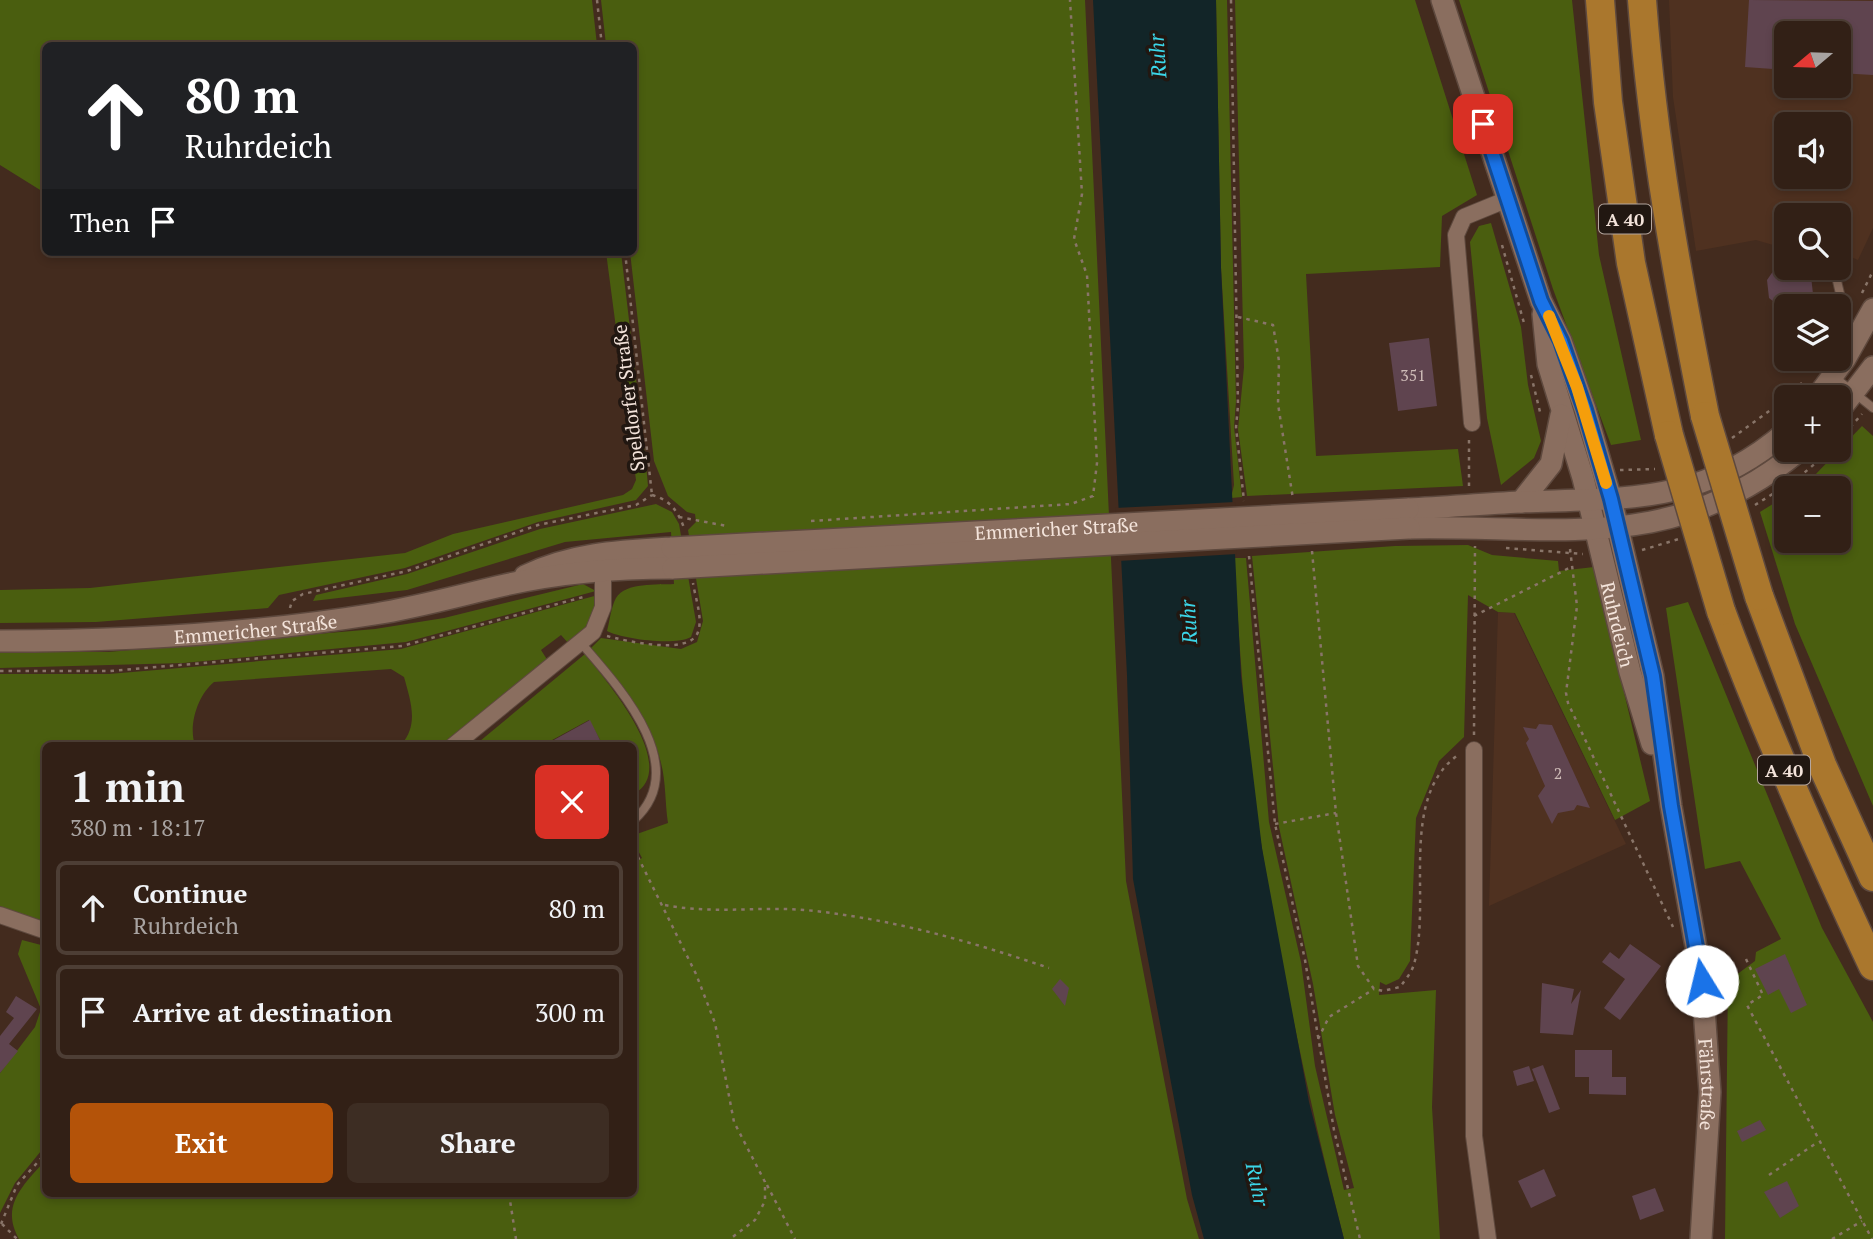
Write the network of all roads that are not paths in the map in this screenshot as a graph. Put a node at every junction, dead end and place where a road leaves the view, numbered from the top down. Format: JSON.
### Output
{"nodes":[{"id":1,"x":1443,"y":0,"type":"edge"},
{"id":2,"x":1600,"y":0,"type":"edge"},
{"id":3,"x":1642,"y":0,"type":"edge"},
{"id":4,"x":1508,"y":199,"type":"junction"},
{"id":5,"x":1541,"y":301,"type":"junction"},
{"id":6,"x":1851,"y":317,"type":"edge"},
{"id":7,"x":1869,"y":318,"type":"edge"},
{"id":8,"x":1873,"y":367,"type":"edge"},
{"id":9,"x":1826,"y":372,"type":"junction"},
{"id":10,"x":1821,"y":385,"type":"edge"},
{"id":11,"x":1854,"y":393,"type":"junction"},
{"id":12,"x":1851,"y":397,"type":"edge"},
{"id":13,"x":1873,"y":408,"type":"edge"},
{"id":14,"x":1562,"y":413,"type":"junction"},
{"id":15,"x":1472,"y":423,"type":"road end"},
{"id":16,"x":1774,"y":442,"type":"edge"},
{"id":17,"x":1785,"y":462,"type":"edge"},
{"id":18,"x":1611,"y":499,"type":"junction"},
{"id":19,"x":1589,"y":501,"type":"junction"},
{"id":20,"x":1521,"y":502,"type":"junction"},
{"id":21,"x":1409,"y":519,"type":"junction"},
{"id":22,"x":1618,"y":528,"type":"junction"},
{"id":23,"x":1596,"y":531,"type":"junction"},
{"id":24,"x":677,"y":549,"type":"junction"},
{"id":25,"x":604,"y":581,"type":"junction"},
{"id":26,"x":507,"y":585,"type":"junction"},
{"id":27,"x":587,"y":637,"type":"junction"},
{"id":28,"x":0,"y":641,"type":"edge"},
{"id":29,"x":458,"y":742,"type":"edge"},
{"id":30,"x":1474,"y":750,"type":"road end"},
{"id":31,"x":1671,"y":806,"type":"junction"},
{"id":32,"x":637,"y":817,"type":"edge"},
{"id":33,"x":1873,"y":877,"type":"edge"},
{"id":34,"x":0,"y":915,"type":"edge"},
{"id":35,"x":42,"y":930,"type":"edge"},
{"id":36,"x":1873,"y":966,"type":"edge"},
{"id":37,"x":1488,"y":1239,"type":"edge"},
{"id":38,"x":1701,"y":1239,"type":"edge"}],
"edges":[{"from":1,"to":4,"type":"main road","name":"Ruhrdeich"},
{"from":2,"to":36,"type":"highway","number":"A 40","bridge":true},
{"from":3,"to":33,"type":"highway","number":"A 40","bridge":true},
{"from":4,"to":5,"type":"main road","name":"Ruhrdeich"},
{"from":4,"to":15,"type":"street"},
{"from":5,"to":14,"type":"main road","name":"Ruhrdeich"},
{"from":5,"to":18,"type":"main road","name":"Ruhrdeich"},
{"from":6,"to":7,"type":"lane"},
{"from":7,"to":9,"type":"main road"},
{"from":8,"to":11,"type":"main road"},
{"from":9,"to":10,"type":"main road"},
{"from":9,"to":11,"type":"lane"},
{"from":11,"to":12,"type":"main road"},
{"from":11,"to":13,"type":"lane"},
{"from":14,"to":19,"type":"main road","name":"Ruhrdeich"},
{"from":14,"to":20,"type":"main road"},
{"from":16,"to":18,"type":"main road","name":"Emmericher Straße"},
{"from":17,"to":22,"type":"main road","name":"Emmericher Straße"},
{"from":18,"to":19,"type":"main road","name":"Emmericher Straße"},
{"from":18,"to":22,"type":"main road","name":"Ruhrdeich"},
{"from":19,"to":20,"type":"main road","name":"Emmericher Straße"},
{"from":19,"to":23,"type":"main road","name":"Ruhrdeich"},
{"from":20,"to":21,"type":"main road","name":"Emmericher Straße"},
{"from":21,"to":23,"type":"main road","name":"Emmericher Straße"},
{"from":21,"to":24,"type":"main road","name":"Emmericher Straße","bridge":true},
{"from":22,"to":23,"type":"main road","name":"Emmericher Straße"},
{"from":22,"to":31,"type":"main road","name":"Ruhrdeich"},
{"from":23,"to":31,"type":"main road","name":"Ruhrdeich"},
{"from":24,"to":25,"type":"main road","name":"Emmericher Straße"},
{"from":24,"to":26,"type":"main road","name":"Emmericher Straße"},
{"from":25,"to":26,"type":"main road","name":"Emmericher Straße"},
{"from":25,"to":27,"type":"street"},
{"from":26,"to":28,"type":"main road","name":"Emmericher Straße"},
{"from":27,"to":29,"type":"street"},
{"from":27,"to":32,"type":"lane"},
{"from":30,"to":37,"type":"street"},
{"from":31,"to":38,"type":"main road","name":"Fährstraße"},
{"from":34,"to":35,"type":"street"}]}
